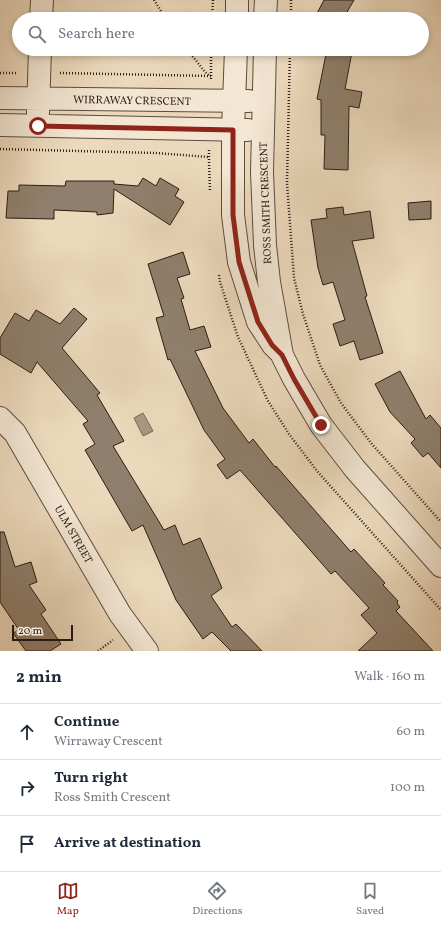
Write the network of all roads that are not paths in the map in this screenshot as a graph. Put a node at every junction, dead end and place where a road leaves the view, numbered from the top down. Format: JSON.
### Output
{"nodes":[{"id":1,"x":42,"y":0,"type":"edge"},
{"id":2,"x":237,"y":0,"type":"edge"},
{"id":3,"x":266,"y":0,"type":"edge"},
{"id":4,"x":41,"y":12,"type":"edge"},
{"id":5,"x":236,"y":12,"type":"edge"},
{"id":6,"x":265,"y":12,"type":"edge"},
{"id":7,"x":40,"y":56,"type":"edge"},
{"id":8,"x":236,"y":56,"type":"edge"},
{"id":9,"x":265,"y":56,"type":"edge"},
{"id":10,"x":0,"y":98,"type":"edge"},
{"id":11,"x":38,"y":98,"type":"junction"},
{"id":12,"x":234,"y":101,"type":"junction"},
{"id":13,"x":263,"y":102,"type":"junction"},
{"id":14,"x":0,"y":125,"type":"edge"},
{"id":15,"x":38,"y":126,"type":"junction"},
{"id":16,"x":233,"y":130,"type":"junction"},
{"id":17,"x":263,"y":130,"type":"junction"},
{"id":18,"x":282,"y":355,"type":"junction"},
{"id":19,"x":0,"y":418,"type":"edge"},
{"id":20,"x":441,"y":566,"type":"edge"},
{"id":21,"x":147,"y":651,"type":"edge"}],
"edges":[{"from":1,"to":4,"type":"street"},
{"from":2,"to":5,"type":"street"},
{"from":3,"to":6,"type":"street"},
{"from":7,"to":11,"type":"street"},
{"from":8,"to":12,"type":"street","name":"ROSS SMITH CRESCENT"},
{"from":9,"to":13,"type":"street","name":"ROSS SMITH CRESCENT"},
{"from":10,"to":11,"type":"street","name":"WIRRAWAY CRESCENT"},
{"from":11,"to":12,"type":"street","name":"WIRRAWAY CRESCENT"},
{"from":11,"to":15,"type":"street"},
{"from":12,"to":13,"type":"street","name":"WIRRAWAY CRESCENT"},
{"from":12,"to":16,"type":"street","name":"ROSS SMITH CRESCENT"},
{"from":13,"to":17,"type":"street","name":"ROSS SMITH CRESCENT"},
{"from":14,"to":15,"type":"street"},
{"from":15,"to":16,"type":"street"},
{"from":16,"to":17,"type":"street"},
{"from":16,"to":18,"type":"street","name":"ROSS SMITH CRESCENT"},
{"from":17,"to":18,"type":"street","name":"ROSS SMITH CRESCENT"},
{"from":18,"to":20,"type":"street","name":"ROSS SMITH CRESCENT"},
{"from":19,"to":21,"type":"street","name":"ULM STREET"}]}
